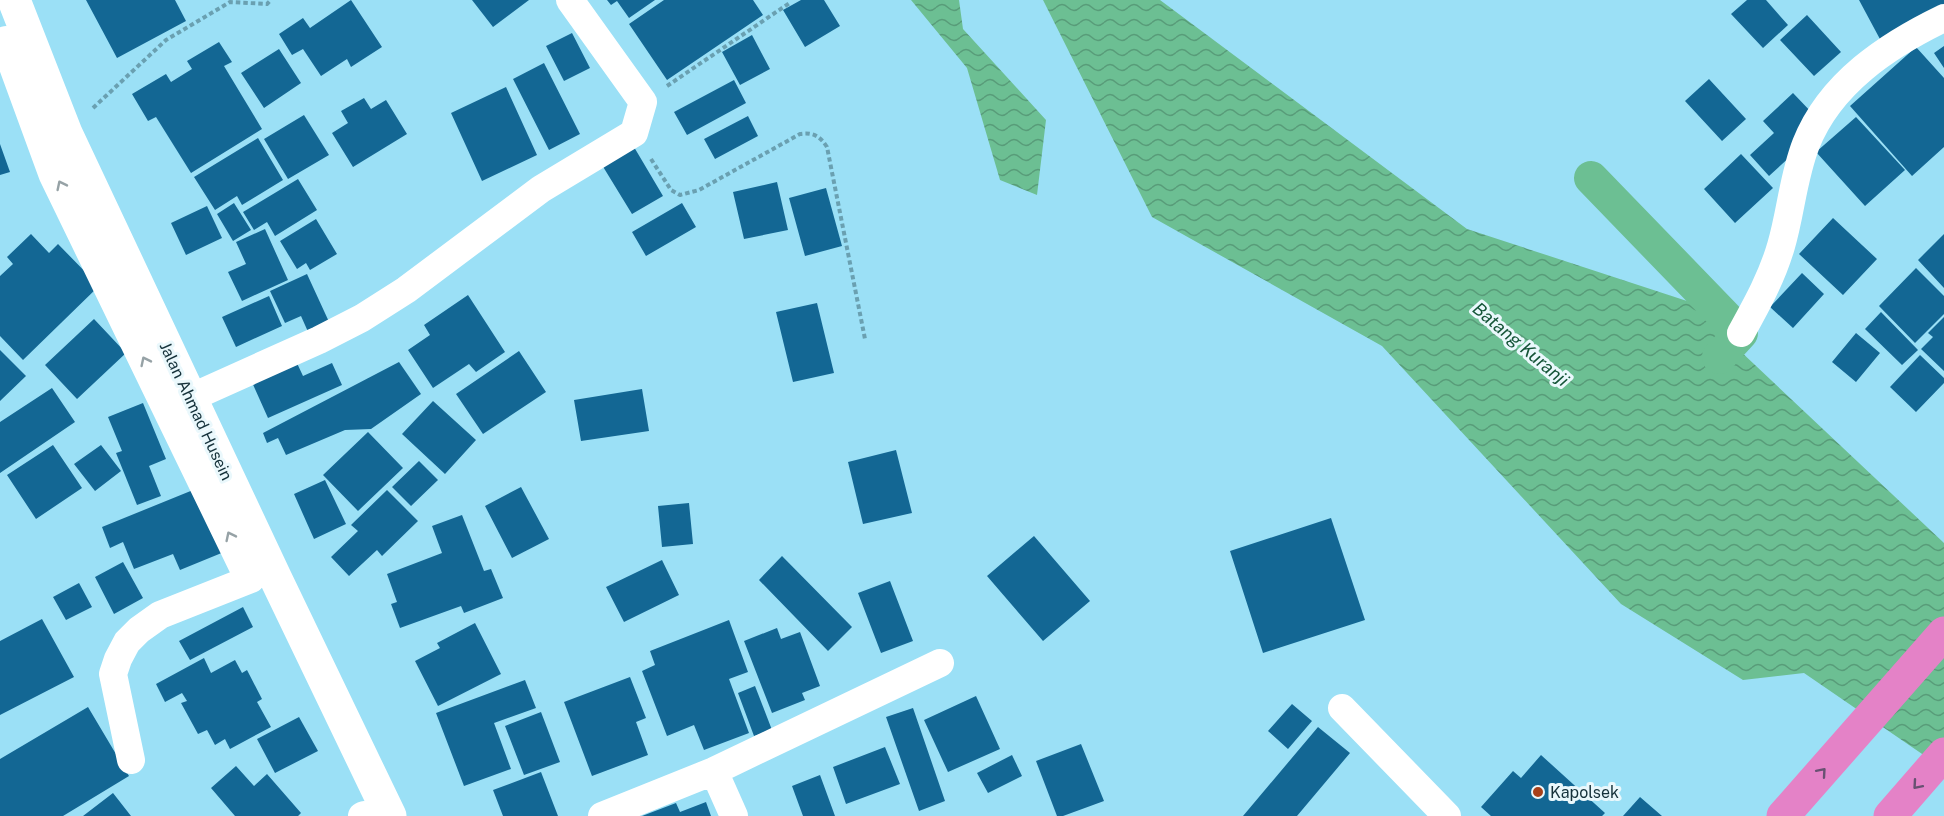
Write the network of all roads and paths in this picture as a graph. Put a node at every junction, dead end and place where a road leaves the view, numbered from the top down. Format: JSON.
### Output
{"nodes":[{"id":1,"x":15,"y":0,"type":"edge"},
{"id":2,"x":271,"y":0,"type":"edge"},
{"id":3,"x":576,"y":2,"type":"edge"},
{"id":4,"x":791,"y":2,"type":"dead end"},
{"id":5,"x":1944,"y":18,"type":"edge"},
{"id":6,"x":2,"y":35,"type":"edge"},
{"id":7,"x":643,"y":102,"type":"junction"},
{"id":8,"x":66,"y":133,"type":"junction"},
{"id":9,"x":634,"y":133,"type":"junction"},
{"id":10,"x":1741,"y":333,"type":"dead end"},
{"id":11,"x":865,"y":339,"type":"dead end"},
{"id":12,"x":190,"y":398,"type":"junction"},
{"id":13,"x":251,"y":579,"type":"junction"},
{"id":14,"x":1944,"y":633,"type":"edge"},
{"id":15,"x":940,"y":663,"type":"dead end"},
{"id":16,"x":1342,"y":708,"type":"dead end"},
{"id":17,"x":1944,"y":754,"type":"edge"},
{"id":18,"x":131,"y":760,"type":"dead end"},
{"id":19,"x":714,"y":771,"type":"junction"},
{"id":20,"x":370,"y":816,"type":"edge"},
{"id":21,"x":602,"y":816,"type":"edge"},
{"id":22,"x":734,"y":816,"type":"edge"},
{"id":23,"x":1447,"y":816,"type":"edge"},
{"id":24,"x":1783,"y":816,"type":"edge"},
{"id":25,"x":1890,"y":816,"type":"edge"}],
"edges":[{"from":1,"to":8,"type":"main road","name":"Jalan Ahmad Husein"},
{"from":2,"to":8,"type":"path"},
{"from":3,"to":7,"type":"street"},
{"from":4,"to":7,"type":"path"},
{"from":5,"to":10,"type":"street"},
{"from":13,"to":6,"type":"main road","name":"Jalan Ahmad Husein","one_way":true},
{"from":7,"to":9,"type":"street"},
{"from":8,"to":12,"type":"main road","name":"Jalan Ahmad Husein"},
{"from":9,"to":11,"type":"path"},
{"from":9,"to":12,"type":"street"},
{"from":12,"to":20,"type":"main road","name":"Jalan Ahmad Husein"},
{"from":13,"to":18,"type":"street"},
{"from":13,"to":20,"type":"main road","name":"Jalan Ahmad Husein"},
{"from":24,"to":14,"type":"highway","one_way":true},
{"from":15,"to":19,"type":"street"},
{"from":16,"to":23,"type":"street"},
{"from":17,"to":25,"type":"highway","one_way":true},
{"from":19,"to":21,"type":"street"},
{"from":19,"to":22,"type":"street"}]}
